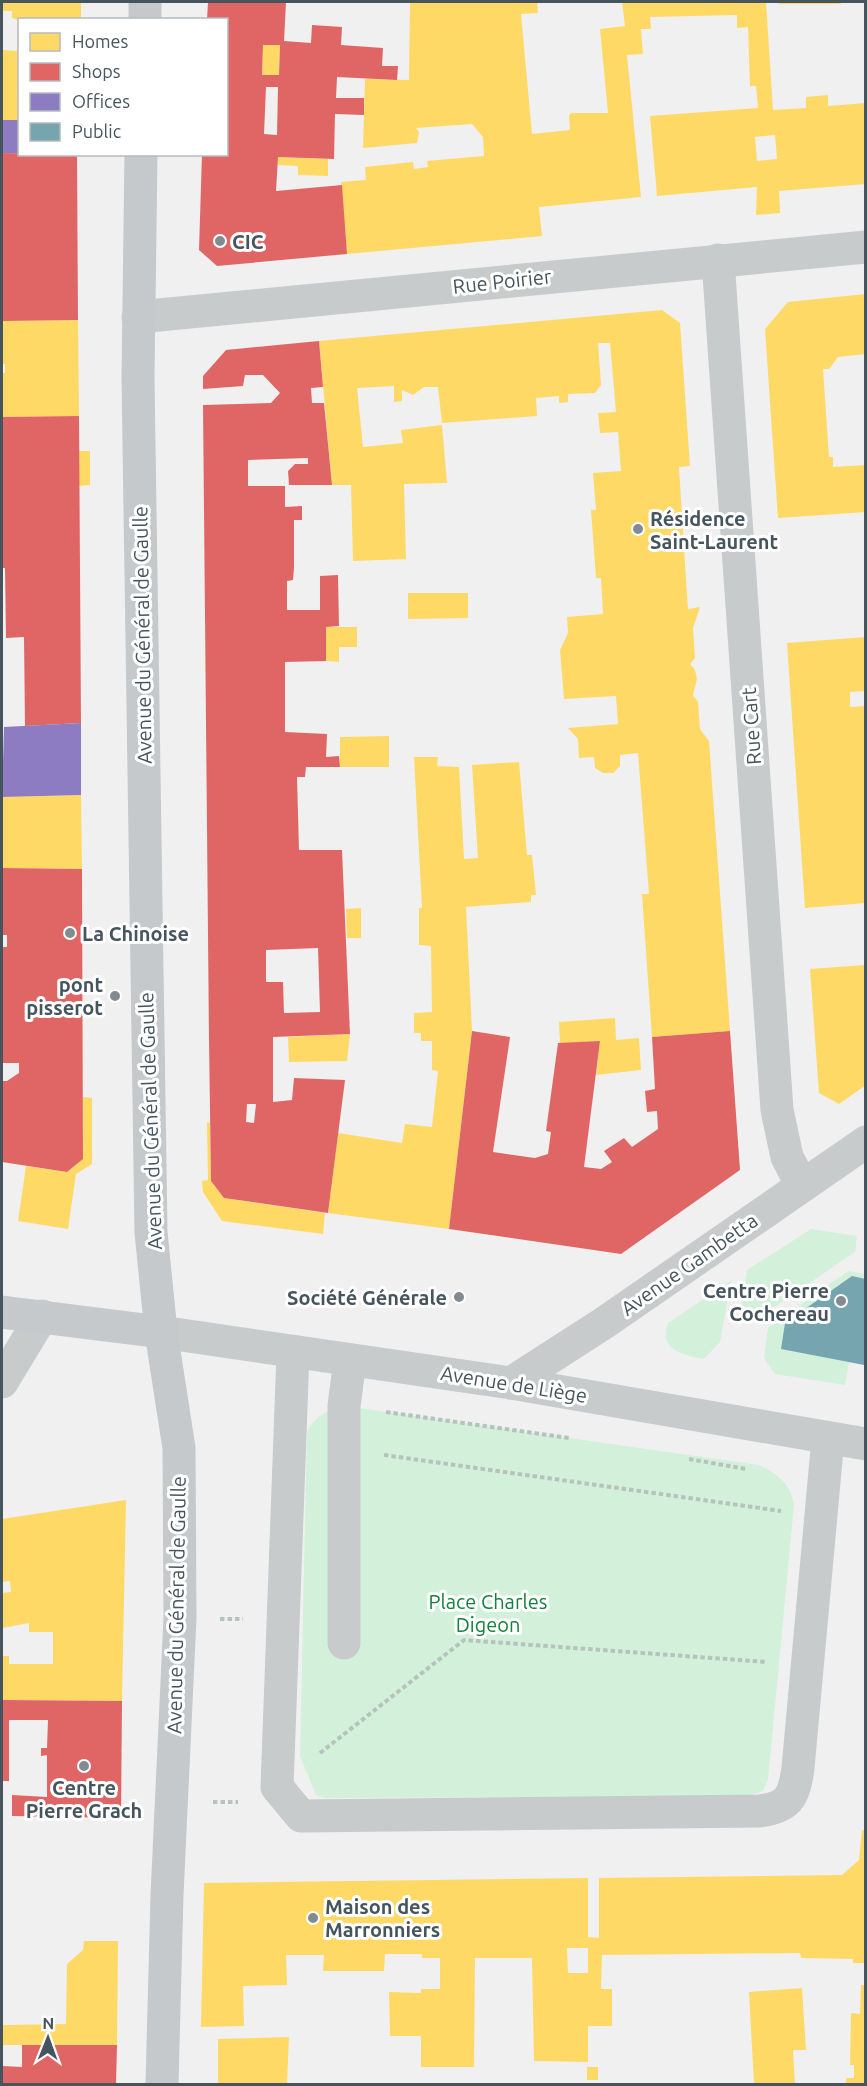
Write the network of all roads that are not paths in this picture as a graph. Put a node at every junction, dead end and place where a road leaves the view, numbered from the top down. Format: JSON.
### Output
{"nodes":[{"id":1,"x":145,"y":2,"type":"edge"},
{"id":2,"x":145,"y":18,"type":"edge"},
{"id":3,"x":141,"y":156,"type":"edge"},
{"id":4,"x":866,"y":247,"type":"edge"},
{"id":5,"x":718,"y":260,"type":"junction"},
{"id":6,"x":138,"y":317,"type":"junction"},
{"id":7,"x":866,"y":1142,"type":"edge"},
{"id":8,"x":802,"y":1186,"type":"junction"},
{"id":9,"x":2,"y":1312,"type":"edge"},
{"id":10,"x":42,"y":1316,"type":"junction"},
{"id":11,"x":161,"y":1332,"type":"junction"},
{"id":12,"x":293,"y":1353,"type":"junction"},
{"id":13,"x":350,"y":1360,"type":"junction"},
{"id":14,"x":2,"y":1382,"type":"edge"},
{"id":15,"x":511,"y":1383,"type":"junction"},
{"id":16,"x":828,"y":1438,"type":"junction"},
{"id":17,"x":866,"y":1444,"type":"edge"},
{"id":18,"x":344,"y":1643,"type":"dead end"},
{"id":19,"x":162,"y":2085,"type":"edge"}],
"edges":[{"from":1,"to":2,"type":"main road"},
{"from":3,"to":6,"type":"main road","name":"Avenue du Général de Gaulle"},
{"from":4,"to":5,"type":"street","name":"Rue Poirier"},
{"from":5,"to":6,"type":"street","name":"Rue Poirier"},
{"from":5,"to":8,"type":"street","name":"Rue Cart"},
{"from":6,"to":11,"type":"main road","name":"Avenue du Général de Gaulle"},
{"from":7,"to":8,"type":"street","name":"Avenue Gambetta"},
{"from":8,"to":15,"type":"street","name":"Avenue Gambetta"},
{"from":9,"to":10,"type":"main road"},
{"from":10,"to":11,"type":"main road"},
{"from":10,"to":14,"type":"street"},
{"from":11,"to":12,"type":"street","name":"Avenue de Liège"},
{"from":11,"to":19,"type":"main road","name":"Avenue du Général de Gaulle"},
{"from":12,"to":13,"type":"street","name":"Avenue de Liège"},
{"from":12,"to":16,"type":"street"},
{"from":13,"to":15,"type":"street","name":"Avenue de Liège"},
{"from":13,"to":18,"type":"street"},
{"from":15,"to":16,"type":"street","name":"Avenue de Liège"},
{"from":16,"to":17,"type":"street","name":"Avenue de Liège"}]}
